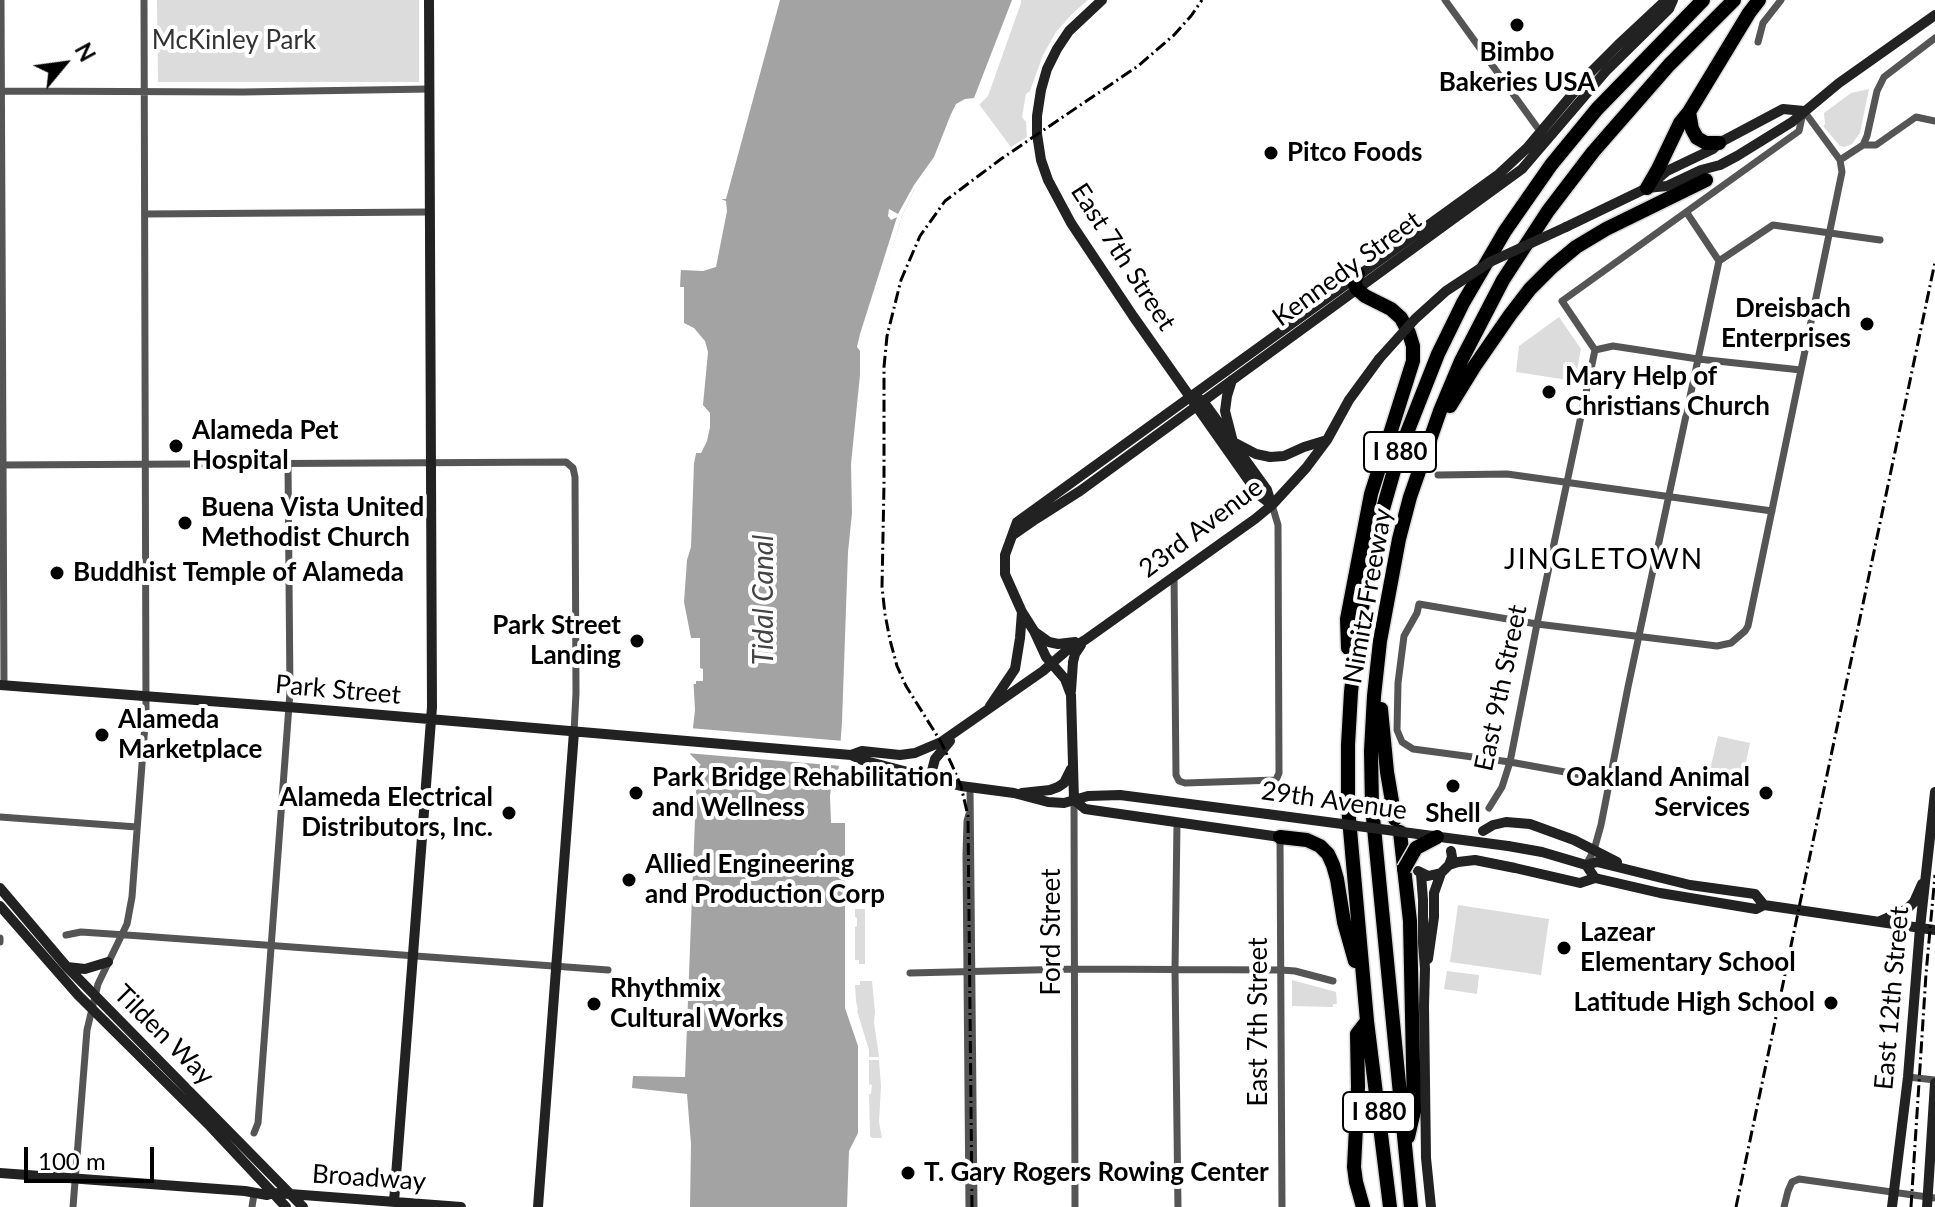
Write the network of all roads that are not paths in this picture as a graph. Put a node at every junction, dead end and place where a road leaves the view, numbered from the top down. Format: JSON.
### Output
{"nodes":[{"id":1,"x":1,"y":0,"type":"edge"},
{"id":2,"x":144,"y":0,"type":"edge"},
{"id":3,"x":429,"y":0,"type":"edge"},
{"id":4,"x":1102,"y":0,"type":"edge"},
{"id":5,"x":1445,"y":0,"type":"edge"},
{"id":6,"x":1655,"y":0,"type":"edge"},
{"id":7,"x":1666,"y":0,"type":"edge"},
{"id":8,"x":1673,"y":0,"type":"edge"},
{"id":9,"x":1703,"y":0,"type":"edge"},
{"id":10,"x":1734,"y":0,"type":"edge"},
{"id":11,"x":1759,"y":0,"type":"edge"},
{"id":12,"x":1781,"y":0,"type":"edge"},
{"id":13,"x":1935,"y":15,"type":"edge"},
{"id":14,"x":1642,"y":21,"type":"junction"},
{"id":15,"x":1935,"y":38,"type":"edge"},
{"id":16,"x":1758,"y":42,"type":"dead end"},
{"id":17,"x":430,"y":89,"type":"junction"},
{"id":18,"x":0,"y":91,"type":"edge"},
{"id":19,"x":144,"y":91,"type":"junction"},
{"id":20,"x":1804,"y":111,"type":"junction"},
{"id":21,"x":1689,"y":112,"type":"junction"},
{"id":22,"x":1935,"y":121,"type":"edge"},
{"id":23,"x":1544,"y":136,"type":"junction"},
{"id":24,"x":1719,"y":143,"type":"junction"},
{"id":25,"x":1863,"y":145,"type":"junction"},
{"id":26,"x":1840,"y":160,"type":"junction"},
{"id":27,"x":1720,"y":165,"type":"junction"},
{"id":28,"x":1706,"y":180,"type":"joint"},
{"id":29,"x":1647,"y":188,"type":"junction"},
{"id":30,"x":430,"y":212,"type":"junction"},
{"id":31,"x":1687,"y":213,"type":"junction"},
{"id":32,"x":145,"y":214,"type":"junction"},
{"id":33,"x":1830,"y":233,"type":"junction"},
{"id":34,"x":1880,"y":240,"type":"dead end"},
{"id":35,"x":1719,"y":261,"type":"junction"},
{"id":36,"x":1357,"y":282,"type":"junction"},
{"id":37,"x":1,"y":338,"type":"edge"},
{"id":38,"x":1595,"y":350,"type":"junction"},
{"id":39,"x":1698,"y":359,"type":"junction"},
{"id":40,"x":1801,"y":370,"type":"junction"},
{"id":41,"x":1232,"y":380,"type":"junction"},
{"id":42,"x":1190,"y":395,"type":"junction"},
{"id":43,"x":1199,"y":404,"type":"junction"},
{"id":44,"x":1327,"y":440,"type":"junction"},
{"id":45,"x":1233,"y":442,"type":"junction"},
{"id":46,"x":1422,"y":460,"type":"junction"},
{"id":47,"x":432,"y":463,"type":"junction"},
{"id":48,"x":146,"y":464,"type":"junction"},
{"id":49,"x":1,"y":465,"type":"edge"},
{"id":50,"x":288,"y":465,"type":"junction"},
{"id":51,"x":1438,"y":475,"type":"dead end"},
{"id":52,"x":1567,"y":482,"type":"junction"},
{"id":53,"x":1669,"y":496,"type":"junction"},
{"id":54,"x":1272,"y":505,"type":"junction"},
{"id":55,"x":1772,"y":511,"type":"junction"},
{"id":56,"x":1013,"y":535,"type":"junction"},
{"id":57,"x":1174,"y":575,"type":"junction"},
{"id":58,"x":1022,"y":612,"type":"junction"},
{"id":59,"x":1537,"y":624,"type":"junction"},
{"id":60,"x":1034,"y":631,"type":"junction"},
{"id":61,"x":1640,"y":636,"type":"junction"},
{"id":62,"x":1085,"y":640,"type":"junction"},
{"id":63,"x":1051,"y":664,"type":"junction"},
{"id":64,"x":1377,"y":668,"type":"junction"},
{"id":65,"x":2,"y":685,"type":"edge"},
{"id":66,"x":1351,"y":692,"type":"junction"},
{"id":67,"x":1071,"y":695,"type":"junction"},
{"id":68,"x":146,"y":697,"type":"junction"},
{"id":69,"x":289,"y":707,"type":"junction"},
{"id":70,"x":987,"y":711,"type":"junction"},
{"id":71,"x":431,"y":720,"type":"junction"},
{"id":72,"x":960,"y":730,"type":"junction"},
{"id":73,"x":574,"y":732,"type":"junction"},
{"id":74,"x":851,"y":755,"type":"junction"},
{"id":75,"x":1510,"y":762,"type":"junction"},
{"id":76,"x":1072,"y":767,"type":"junction"},
{"id":77,"x":930,"y":778,"type":"junction"},
{"id":78,"x":1609,"y":780,"type":"junction"},
{"id":79,"x":970,"y":787,"type":"junction"},
{"id":80,"x":1935,"y":792,"type":"edge"},
{"id":81,"x":1014,"y":793,"type":"junction"},
{"id":82,"x":1074,"y":800,"type":"junction"},
{"id":83,"x":1489,"y":808,"type":"dead end"},
{"id":84,"x":0,"y":817,"type":"edge"},
{"id":85,"x":1177,"y":823,"type":"junction"},
{"id":86,"x":1398,"y":826,"type":"junction"},
{"id":87,"x":137,"y":827,"type":"junction"},
{"id":88,"x":1483,"y":831,"type":"dead end"},
{"id":89,"x":1280,"y":837,"type":"junction"},
{"id":90,"x":1437,"y":837,"type":"junction"},
{"id":91,"x":1594,"y":850,"type":"junction"},
{"id":92,"x":1451,"y":851,"type":"dead end"},
{"id":93,"x":1586,"y":865,"type":"junction"},
{"id":94,"x":1445,"y":869,"type":"junction"},
{"id":95,"x":1415,"y":871,"type":"junction"},
{"id":96,"x":1633,"y":871,"type":"junction"},
{"id":97,"x":1926,"y":874,"type":"junction"},
{"id":98,"x":1595,"y":878,"type":"junction"},
{"id":99,"x":0,"y":888,"type":"edge"},
{"id":100,"x":1764,"y":905,"type":"junction"},
{"id":101,"x":0,"y":906,"type":"edge"},
{"id":102,"x":1878,"y":922,"type":"junction"},
{"id":103,"x":1920,"y":928,"type":"junction"},
{"id":104,"x":1935,"y":930,"type":"edge"},
{"id":105,"x":66,"y":935,"type":"dead end"},
{"id":106,"x":122,"y":935,"type":"junction"},
{"id":107,"x":271,"y":946,"type":"junction"},
{"id":108,"x":413,"y":955,"type":"junction"},
{"id":109,"x":108,"y":962,"type":"junction"},
{"id":110,"x":67,"y":967,"type":"junction"},
{"id":111,"x":556,"y":967,"type":"junction"},
{"id":112,"x":1073,"y":969,"type":"junction"},
{"id":113,"x":1425,"y":969,"type":"junction"},
{"id":114,"x":608,"y":970,"type":"dead end"},
{"id":115,"x":1175,"y":970,"type":"junction"},
{"id":116,"x":1281,"y":970,"type":"junction"},
{"id":117,"x":970,"y":971,"type":"junction"},
{"id":118,"x":910,"y":973,"type":"dead end"},
{"id":119,"x":1333,"y":981,"type":"dead end"},
{"id":120,"x":1365,"y":995,"type":"junction"},
{"id":121,"x":95,"y":996,"type":"junction"},
{"id":122,"x":92,"y":1010,"type":"junction"},
{"id":123,"x":1367,"y":1021,"type":"junction"},
{"id":124,"x":1908,"y":1077,"type":"junction"},
{"id":125,"x":1935,"y":1082,"type":"edge"},
{"id":126,"x":254,"y":1133,"type":"dead end"},
{"id":127,"x":1405,"y":1149,"type":"junction"},
{"id":128,"x":248,"y":1167,"type":"junction"},
{"id":129,"x":0,"y":1173,"type":"edge"},
{"id":130,"x":76,"y":1178,"type":"junction"},
{"id":131,"x":245,"y":1192,"type":"junction"},
{"id":132,"x":273,"y":1193,"type":"junction"},
{"id":133,"x":1895,"y":1193,"type":"junction"},
{"id":134,"x":290,"y":1194,"type":"junction"},
{"id":135,"x":1930,"y":1201,"type":"edge"},
{"id":136,"x":394,"y":1202,"type":"junction"},
{"id":137,"x":1410,"y":1204,"type":"edge"},
{"id":138,"x":1390,"y":1205,"type":"edge"},
{"id":139,"x":73,"y":1207,"type":"edge"},
{"id":140,"x":252,"y":1207,"type":"edge"},
{"id":141,"x":286,"y":1207,"type":"edge"},
{"id":142,"x":303,"y":1207,"type":"edge"},
{"id":143,"x":461,"y":1207,"type":"edge"},
{"id":144,"x":538,"y":1207,"type":"edge"},
{"id":145,"x":972,"y":1207,"type":"edge"},
{"id":146,"x":1075,"y":1207,"type":"edge"},
{"id":147,"x":1178,"y":1207,"type":"edge"},
{"id":148,"x":1282,"y":1207,"type":"edge"},
{"id":149,"x":1363,"y":1207,"type":"edge"},
{"id":150,"x":1431,"y":1207,"type":"edge"},
{"id":151,"x":1784,"y":1207,"type":"edge"},
{"id":152,"x":1892,"y":1207,"type":"edge"}],
"edges":[{"from":1,"to":18,"type":"street"},
{"from":2,"to":19,"type":"street"},
{"from":3,"to":17,"type":"main road"},
{"from":4,"to":42,"type":"main road","name":"East 7th Street"},
{"from":5,"to":23,"type":"street"},
{"from":6,"to":14,"type":"main road"},
{"from":7,"to":14,"type":"main road","name":"Kennedy Street"},
{"from":8,"to":23,"type":"main road","name":"Kennedy Street"},
{"from":9,"to":66,"type":"highway","name":"Nimitz Freeway","number":"I 880"},
{"from":10,"to":46,"type":"highway","name":"Nimitz Freeway","number":"I 880"},
{"from":11,"to":21,"type":"highway"},
{"from":12,"to":16,"type":"street"},
{"from":13,"to":20,"type":"main road","name":"23rd Avenue"},
{"from":14,"to":23,"type":"main road","name":"Kennedy Street"},
{"from":15,"to":25,"type":"street"},
{"from":17,"to":19,"type":"street"},
{"from":17,"to":30,"type":"main road"},
{"from":18,"to":19,"type":"street"},
{"from":18,"to":37,"type":"street"},
{"from":19,"to":32,"type":"street"},
{"from":20,"to":24,"type":"main road","name":"23rd Avenue"},
{"from":20,"to":26,"type":"street"},
{"from":20,"to":27,"type":"main road","name":"23rd Avenue"},
{"from":20,"to":31,"type":"street","name":"23rd Avenue"},
{"from":21,"to":24,"type":"highway"},
{"from":21,"to":29,"type":"highway"},
{"from":22,"to":25,"type":"street"},
{"from":23,"to":36,"type":"main road","name":"Kennedy Street"},
{"from":24,"to":29,"type":"main road","name":"23rd Avenue"},
{"from":25,"to":26,"type":"street"},
{"from":26,"to":33,"type":"street"},
{"from":27,"to":28,"type":"main road"},
{"from":27,"to":29,"type":"main road","name":"23rd Avenue"},
{"from":28,"to":46,"type":"highway"},
{"from":29,"to":44,"type":"main road","name":"23rd Avenue","bridge":true},
{"from":30,"to":32,"type":"street"},
{"from":30,"to":47,"type":"main road"},
{"from":31,"to":35,"type":"street"},
{"from":31,"to":38,"type":"street","name":"23rd Avenue"},
{"from":32,"to":48,"type":"street"},
{"from":33,"to":34,"type":"street"},
{"from":33,"to":35,"type":"street"},
{"from":33,"to":40,"type":"street"},
{"from":35,"to":39,"type":"street"},
{"from":36,"to":41,"type":"main road","name":"Kennedy Street"},
{"from":36,"to":42,"type":"main road","name":"Kennedy Street"},
{"from":36,"to":66,"type":"highway"},
{"from":37,"to":49,"type":"street"},
{"from":38,"to":39,"type":"street"},
{"from":38,"to":52,"type":"street","name":"East 9th Street"},
{"from":39,"to":40,"type":"street"},
{"from":39,"to":53,"type":"street"},
{"from":40,"to":55,"type":"street"},
{"from":41,"to":43,"type":"main road","name":"Kennedy Street"},
{"from":41,"to":45,"type":"main road"},
{"from":42,"to":43,"type":"main road","name":"East 7th Street"},
{"from":42,"to":56,"type":"main road","name":"Kennedy Street"},
{"from":43,"to":45,"type":"main road","name":"East 7th Street"},
{"from":43,"to":54,"type":"main road","name":"East 7th Street"},
{"from":43,"to":56,"type":"main road","name":"Kennedy Street"},
{"from":44,"to":45,"type":"main road"},
{"from":44,"to":54,"type":"main road","name":"23rd Avenue"},
{"from":45,"to":54,"type":"main road","name":"East 7th Street"},
{"from":46,"to":64,"type":"highway","name":"Nimitz Freeway","number":"I 880"},
{"from":47,"to":50,"type":"street"},
{"from":47,"to":71,"type":"main road"},
{"from":47,"to":73,"type":"street"},
{"from":48,"to":49,"type":"street"},
{"from":48,"to":50,"type":"street"},
{"from":48,"to":68,"type":"street"},
{"from":49,"to":65,"type":"street"},
{"from":50,"to":69,"type":"street"},
{"from":51,"to":52,"type":"street"},
{"from":52,"to":53,"type":"street"},
{"from":52,"to":59,"type":"street","name":"East 9th Street"},
{"from":53,"to":55,"type":"street"},
{"from":53,"to":61,"type":"street"},
{"from":54,"to":57,"type":"main road","name":"23rd Avenue"},
{"from":54,"to":57,"type":"street","name":"East 7th Street"},
{"from":55,"to":61,"type":"street"},
{"from":56,"to":58,"type":"main road","name":"Kennedy Street"},
{"from":57,"to":62,"type":"main road","name":"23rd Avenue"},
{"from":58,"to":60,"type":"main road","name":"Kennedy Street"},
{"from":58,"to":70,"type":"main road"},
{"from":59,"to":61,"type":"street"},
{"from":59,"to":75,"type":"street","name":"East 9th Street"},
{"from":59,"to":75,"type":"street"},
{"from":60,"to":62,"type":"main road"},
{"from":60,"to":63,"type":"main road","name":"Kennedy Street"},
{"from":61,"to":78,"type":"street"},
{"from":62,"to":63,"type":"main road","name":"23rd Avenue"},
{"from":62,"to":67,"type":"main road","name":"Ford Street"},
{"from":63,"to":67,"type":"main road"},
{"from":63,"to":70,"type":"main road","name":"23rd Avenue"},
{"from":64,"to":86,"type":"highway"},
{"from":64,"to":127,"type":"highway","name":"Nimitz Freeway","number":"I 880"},
{"from":65,"to":68,"type":"main road","name":"Park Street"},
{"from":66,"to":120,"type":"highway","name":"Nimitz Freeway","number":"I 880"},
{"from":67,"to":76,"type":"main road","name":"Ford Street"},
{"from":68,"to":69,"type":"main road","name":"Park Street"},
{"from":68,"to":87,"type":"street"},
{"from":69,"to":71,"type":"main road","name":"Park Street"},
{"from":69,"to":107,"type":"street"},
{"from":70,"to":72,"type":"main road","name":"23rd Avenue"},
{"from":71,"to":73,"type":"main road","name":"Park Street"},
{"from":71,"to":108,"type":"main road"},
{"from":72,"to":74,"type":"main road","name":"23rd Avenue"},
{"from":72,"to":77,"type":"main road"},
{"from":73,"to":74,"type":"main road","name":"Park Street"},
{"from":73,"to":111,"type":"main road"},
{"from":74,"to":77,"type":"main road","name":"29th Avenue"},
{"from":75,"to":78,"type":"street"},
{"from":75,"to":83,"type":"street","name":"East 9th Street"},
{"from":76,"to":81,"type":"main road"},
{"from":76,"to":82,"type":"main road","name":"Ford Street"},
{"from":77,"to":79,"type":"main road","name":"29th Avenue"},
{"from":78,"to":91,"type":"street"},
{"from":79,"to":81,"type":"main road","name":"29th Avenue"},
{"from":79,"to":117,"type":"street"},
{"from":80,"to":97,"type":"main road","name":"East 12th Street"},
{"from":81,"to":82,"type":"main road","name":"29th Avenue"},
{"from":82,"to":85,"type":"main road","name":"29th Avenue"},
{"from":82,"to":86,"type":"main road","name":"29th Avenue","bridge":true},
{"from":82,"to":112,"type":"street","name":"Ford Street"},
{"from":84,"to":87,"type":"street"},
{"from":85,"to":89,"type":"main road","name":"29th Avenue"},
{"from":85,"to":115,"type":"street"},
{"from":86,"to":90,"type":"main road","name":"29th Avenue","bridge":true},
{"from":86,"to":95,"type":"highway"},
{"from":87,"to":106,"type":"street"},
{"from":88,"to":91,"type":"main road"},
{"from":89,"to":116,"type":"street","name":"East 7th Street"},
{"from":89,"to":120,"type":"highway"},
{"from":90,"to":93,"type":"main road","name":"29th Avenue","bridge":true},
{"from":90,"to":95,"type":"highway","bridge":true},
{"from":91,"to":93,"type":"street"},
{"from":91,"to":96,"type":"main road"},
{"from":92,"to":94,"type":"main road"},
{"from":93,"to":96,"type":"main road","name":"29th Avenue"},
{"from":93,"to":98,"type":"main road"},
{"from":94,"to":95,"type":"main road","name":"29th Avenue"},
{"from":94,"to":98,"type":"main road","name":"29th Avenue"},
{"from":94,"to":113,"type":"main road"},
{"from":95,"to":113,"type":"main road"},
{"from":95,"to":127,"type":"highway"},
{"from":96,"to":100,"type":"main road","name":"29th Avenue"},
{"from":97,"to":102,"type":"main road"},
{"from":97,"to":103,"type":"main road","name":"East 12th Street"},
{"from":98,"to":100,"type":"main road","name":"29th Avenue"},
{"from":99,"to":110,"type":"main road","name":"Tilden Way"},
{"from":100,"to":102,"type":"main road","name":"29th Avenue"},
{"from":101,"to":122,"type":"main road","name":"Tilden Way"},
{"from":102,"to":103,"type":"main road","name":"29th Avenue"},
{"from":103,"to":104,"type":"main road","name":"29th Avenue"},
{"from":103,"to":124,"type":"main road","name":"East 12th Street"},
{"from":105,"to":106,"type":"street"},
{"from":106,"to":107,"type":"street"},
{"from":106,"to":109,"type":"street"},
{"from":107,"to":108,"type":"street"},
{"from":107,"to":126,"type":"street"},
{"from":108,"to":111,"type":"street"},
{"from":108,"to":136,"type":"main road"},
{"from":109,"to":110,"type":"main road"},
{"from":109,"to":121,"type":"street"},
{"from":110,"to":121,"type":"main road","name":"Tilden Way"},
{"from":111,"to":114,"type":"street"},
{"from":111,"to":144,"type":"main road"},
{"from":112,"to":115,"type":"street"},
{"from":112,"to":117,"type":"street"},
{"from":112,"to":146,"type":"street","name":"Ford Street"},
{"from":113,"to":150,"type":"main road"},
{"from":115,"to":116,"type":"street"},
{"from":115,"to":147,"type":"street"},
{"from":116,"to":119,"type":"street"},
{"from":116,"to":148,"type":"street","name":"East 7th Street"},
{"from":117,"to":118,"type":"street"},
{"from":117,"to":145,"type":"street"},
{"from":120,"to":123,"type":"highway","name":"Nimitz Freeway","number":"I 880"},
{"from":121,"to":122,"type":"street"},
{"from":121,"to":134,"type":"main road","name":"Tilden Way"},
{"from":122,"to":128,"type":"main road","name":"Tilden Way"},
{"from":122,"to":130,"type":"street"},
{"from":123,"to":138,"type":"highway","name":"Nimitz Freeway","number":"I 880"},
{"from":123,"to":149,"type":"highway"},
{"from":124,"to":125,"type":"street"},
{"from":124,"to":133,"type":"main road","name":"East 12th Street"},
{"from":125,"to":135,"type":"main road","name":"East 12th Street"},
{"from":127,"to":137,"type":"highway","name":"Nimitz Freeway","number":"I 880"},
{"from":128,"to":131,"type":"main road"},
{"from":128,"to":132,"type":"main road","name":"Tilden Way"},
{"from":129,"to":130,"type":"main road","name":"Broadway"},
{"from":130,"to":131,"type":"main road","name":"Broadway"},
{"from":130,"to":139,"type":"street"},
{"from":131,"to":132,"type":"main road","name":"Broadway"},
{"from":131,"to":140,"type":"street"},
{"from":132,"to":134,"type":"main road","name":"Broadway"},
{"from":132,"to":141,"type":"main road","name":"Tilden Way"},
{"from":133,"to":135,"type":"street"},
{"from":133,"to":151,"type":"street"},
{"from":133,"to":152,"type":"main road","name":"East 12th Street"},
{"from":134,"to":136,"type":"main road","name":"Broadway"},
{"from":134,"to":142,"type":"main road","name":"Tilden Way"},
{"from":136,"to":143,"type":"main road","name":"Broadway"}]}
